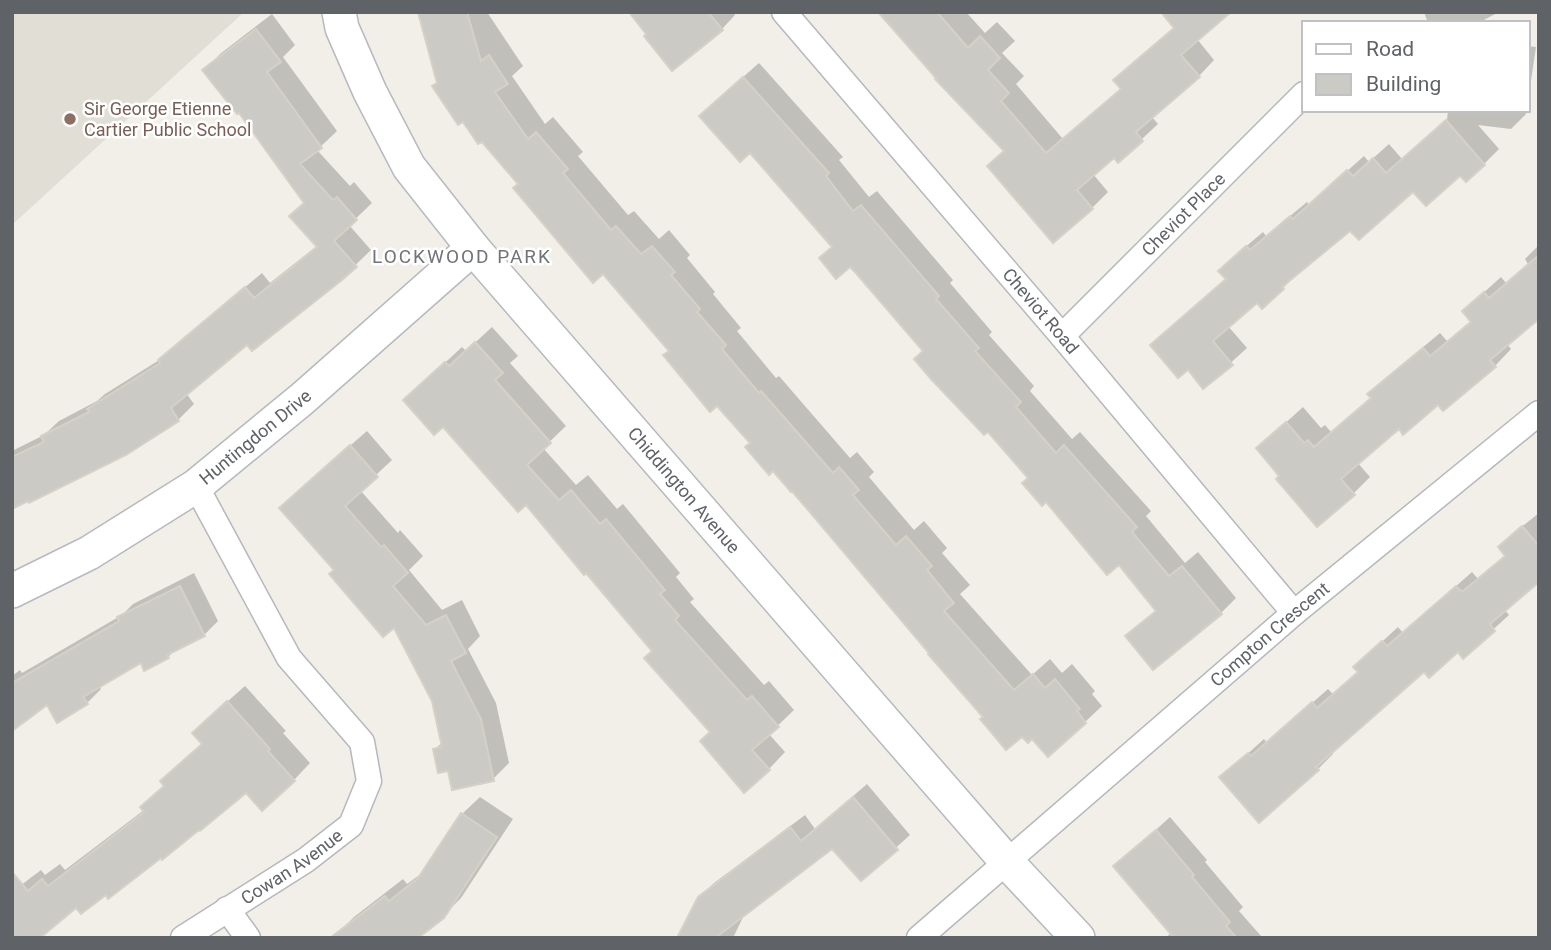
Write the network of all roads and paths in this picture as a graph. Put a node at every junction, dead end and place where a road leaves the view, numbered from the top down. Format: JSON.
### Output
{"nodes":[{"id":1,"x":339,"y":12,"type":"edge"},
{"id":2,"x":784,"y":12,"type":"edge"},
{"id":3,"x":1302,"y":96,"type":"edge"},
{"id":4,"x":473,"y":248,"type":"junction"},
{"id":5,"x":1062,"y":336,"type":"junction"},
{"id":6,"x":1539,"y":413,"type":"edge"},
{"id":7,"x":196,"y":486,"type":"junction"},
{"id":8,"x":12,"y":591,"type":"edge"},
{"id":9,"x":1294,"y":613,"type":"junction"},
{"id":10,"x":1006,"y":861,"type":"junction"},
{"id":11,"x":228,"y":909,"type":"junction"},
{"id":12,"x":183,"y":938,"type":"edge"},
{"id":13,"x":248,"y":938,"type":"edge"},
{"id":14,"x":919,"y":938,"type":"edge"},
{"id":15,"x":1078,"y":938,"type":"edge"}],
"edges":[{"from":1,"to":4,"type":"street","name":"Chiddington Avenue"},
{"from":2,"to":5,"type":"street","name":"Cheviot Road"},
{"from":3,"to":5,"type":"street","name":"Cheviot Place"},
{"from":4,"to":7,"type":"street","name":"Huntingdon Drive"},
{"from":4,"to":10,"type":"street","name":"Chiddington Avenue"},
{"from":5,"to":9,"type":"street","name":"Cheviot Road"},
{"from":6,"to":9,"type":"street","name":"Compton Crescent"},
{"from":7,"to":8,"type":"street","name":"Huntingdon Drive"},
{"from":7,"to":11,"type":"street","name":"Cowan Avenue"},
{"from":9,"to":10,"type":"street","name":"Compton Crescent"},
{"from":10,"to":14,"type":"street","name":"Compton Crescent"},
{"from":10,"to":15,"type":"street","name":"Chiddington Avenue"},
{"from":11,"to":12,"type":"street","name":"Cowan Avenue"},
{"from":11,"to":13,"type":"street"}]}
